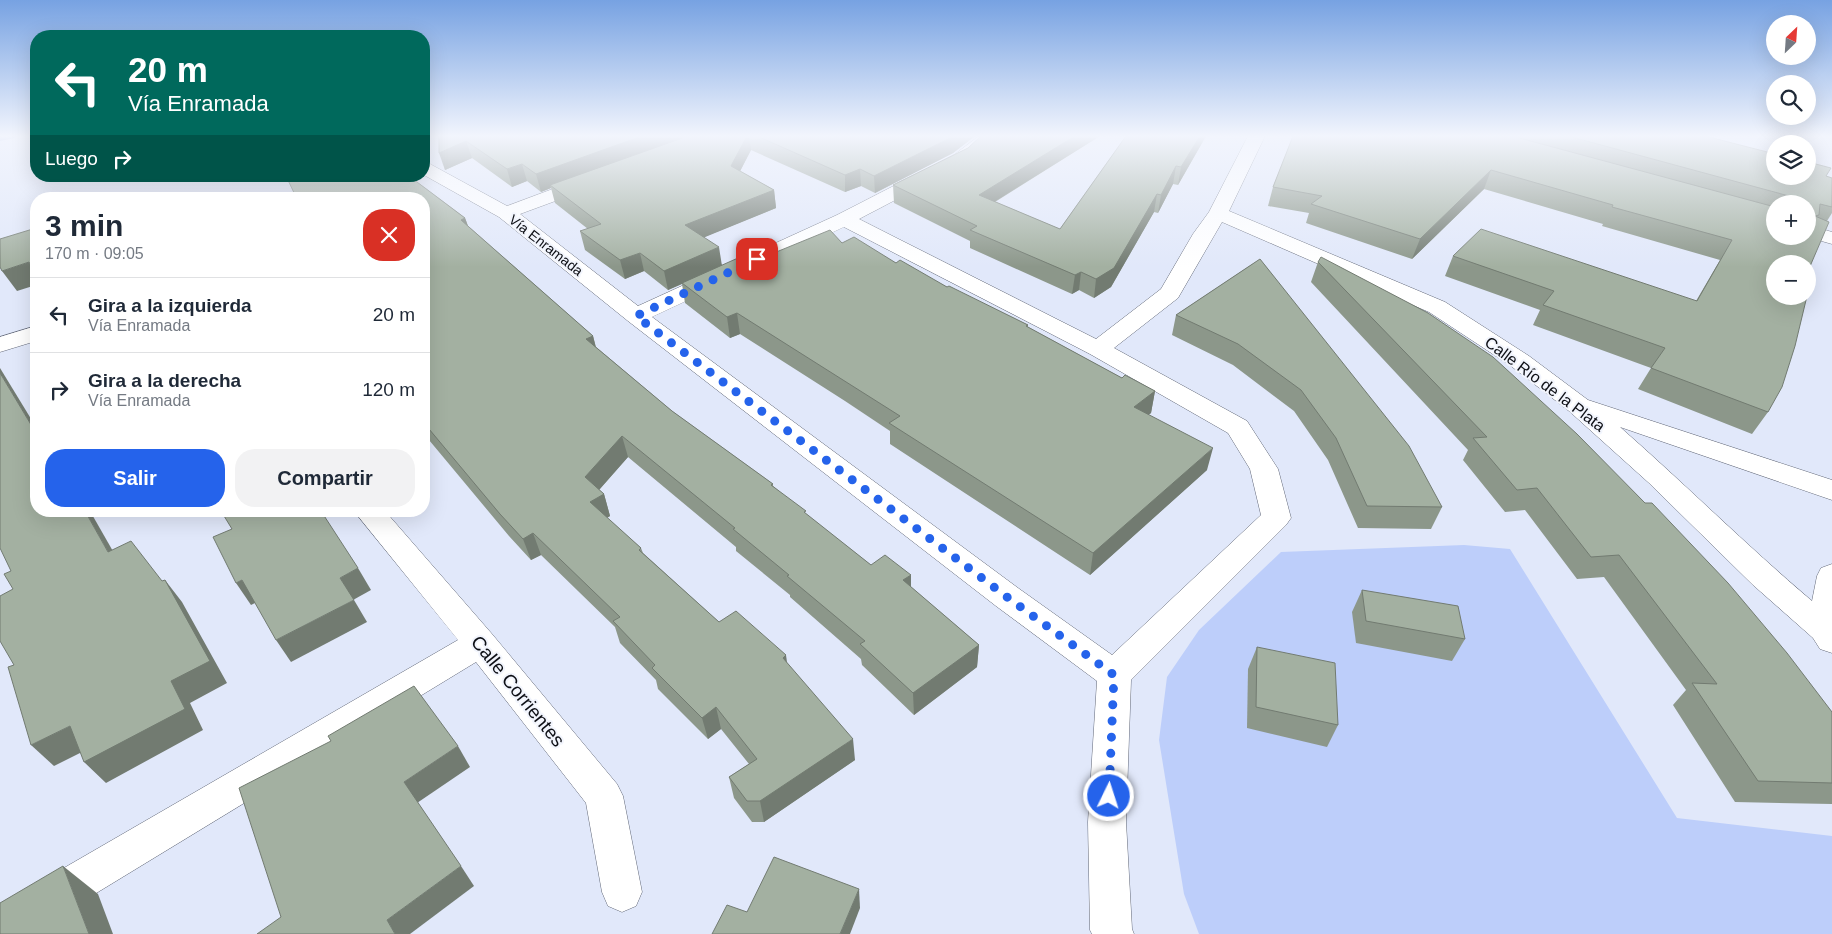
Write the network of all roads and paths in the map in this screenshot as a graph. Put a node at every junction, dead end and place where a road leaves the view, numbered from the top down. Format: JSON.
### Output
{"nodes":[{"id":1,"x":445,"y":180,"type":"edge"},
{"id":2,"x":596,"y":180,"type":"edge"},
{"id":3,"x":919,"y":180,"type":"edge"},
{"id":4,"x":1235,"y":180,"type":"edge"},
{"id":5,"x":506,"y":213,"type":"junction"},
{"id":6,"x":1218,"y":213,"type":"junction"},
{"id":7,"x":844,"y":219,"type":"junction"},
{"id":8,"x":1816,"y":233,"type":"edge"},
{"id":9,"x":1832,"y":238,"type":"edge"},
{"id":10,"x":636,"y":316,"type":"junction"},
{"id":11,"x":30,"y":335,"type":"edge"},
{"id":12,"x":0,"y":346,"type":"edge"},
{"id":13,"x":1098,"y":349,"type":"junction"},
{"id":14,"x":1578,"y":405,"type":"junction"},
{"id":15,"x":1832,"y":490,"type":"edge"},
{"id":16,"x":373,"y":517,"type":"edge"},
{"id":17,"x":1832,"y":576,"type":"edge"},
{"id":18,"x":1828,"y":634,"type":"edge"},
{"id":19,"x":480,"y":643,"type":"junction"},
{"id":20,"x":1114,"y":675,"type":"junction"},
{"id":21,"x":622,"y":892,"type":"dead end"},
{"id":22,"x":0,"y":928,"type":"edge"},
{"id":23,"x":1113,"y":934,"type":"edge"}],
"edges":[{"from":1,"to":5,"type":"street","name":"Vía Enramada"},
{"from":2,"to":5,"type":"street"},
{"from":3,"to":7,"type":"street"},
{"from":4,"to":6,"type":"street"},
{"from":5,"to":10,"type":"street","name":"Vía Enramada"},
{"from":6,"to":13,"type":"street"},
{"from":6,"to":14,"type":"street","name":"Calle Río de la Plata"},
{"from":7,"to":10,"type":"street"},
{"from":7,"to":13,"type":"street"},
{"from":8,"to":9,"type":"street"},
{"from":10,"to":20,"type":"street","name":"Vía Enramada"},
{"from":11,"to":12,"type":"street"},
{"from":13,"to":20,"type":"street"},
{"from":14,"to":15,"type":"street"},
{"from":14,"to":18,"type":"street","name":"Calle Río de la Plata"},
{"from":16,"to":19,"type":"street","name":"Calle Corrientes"},
{"from":17,"to":18,"type":"street"},
{"from":19,"to":21,"type":"street","name":"Calle Corrientes"},
{"from":19,"to":22,"type":"street"},
{"from":20,"to":23,"type":"street"}]}
